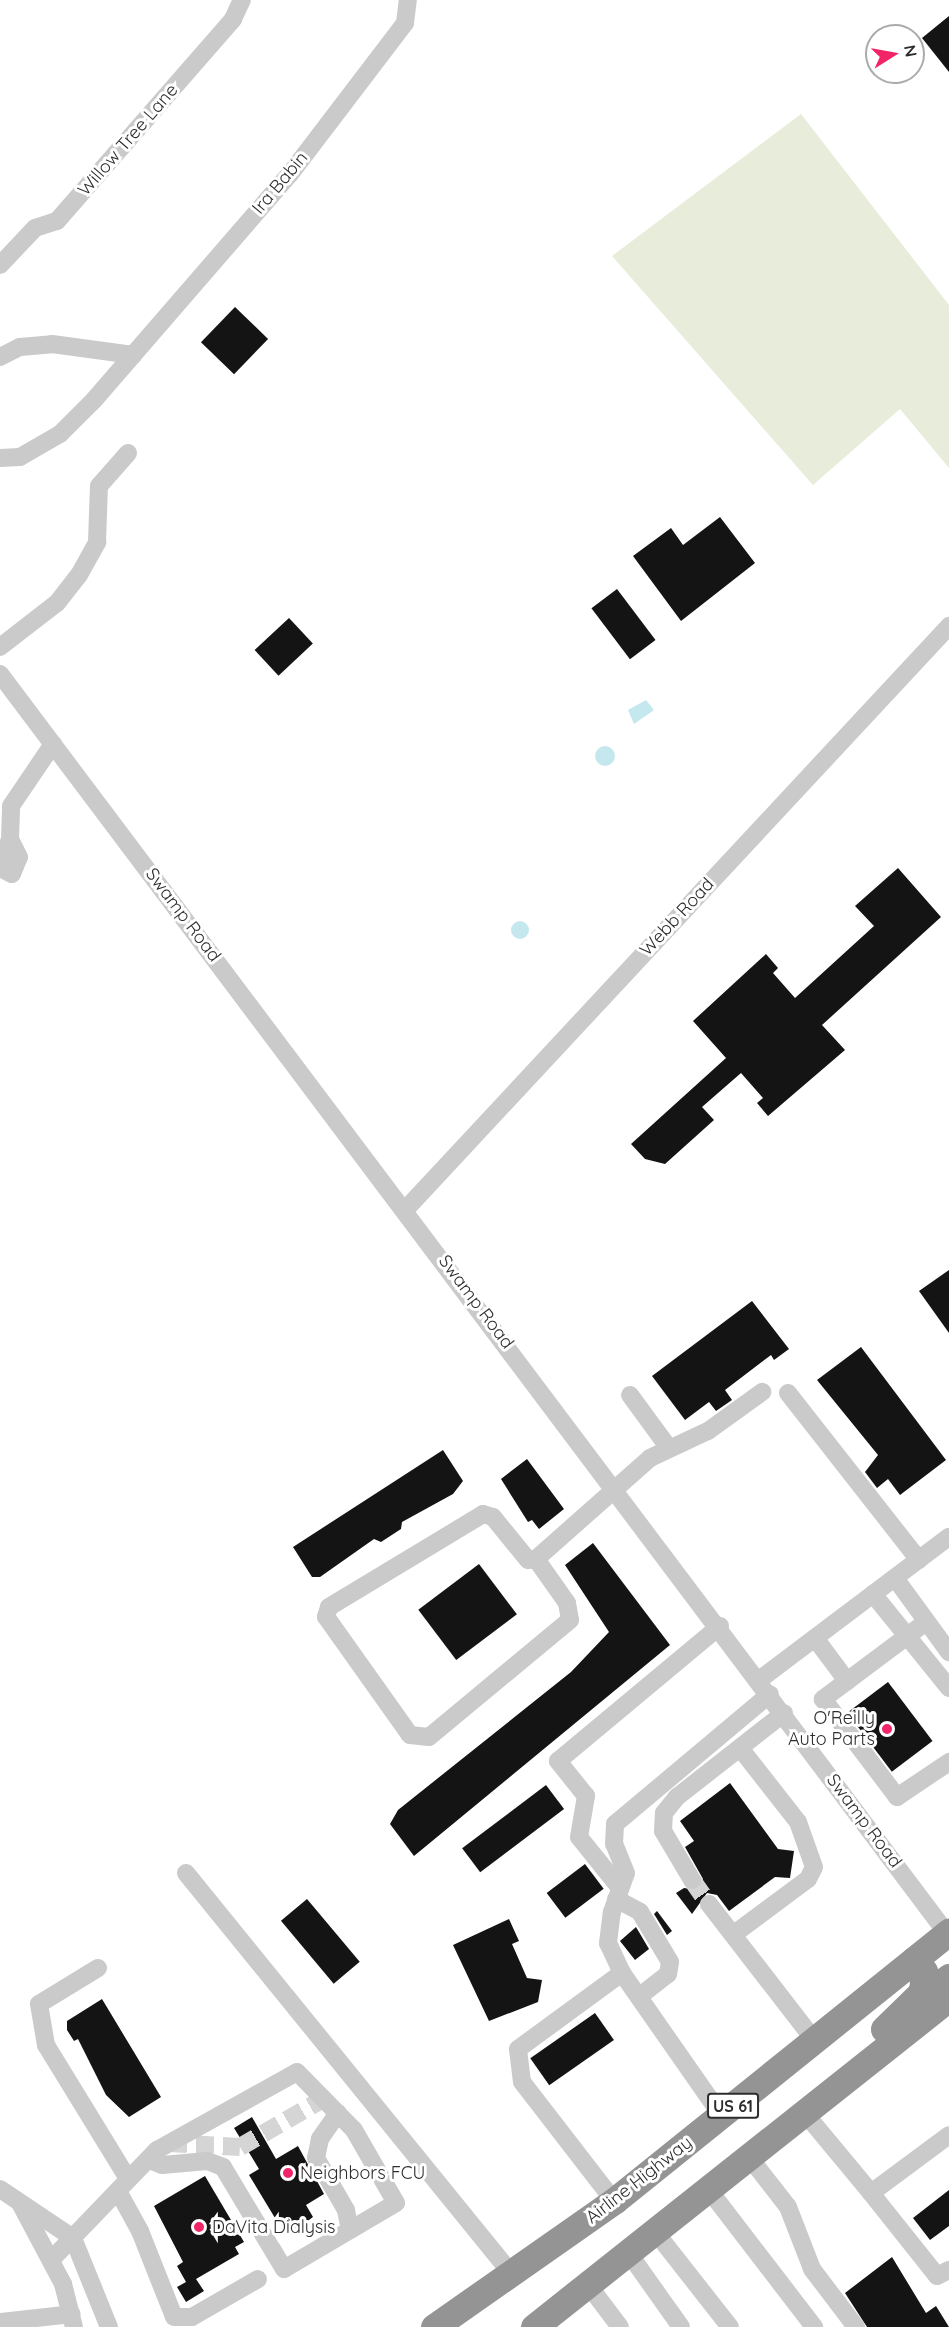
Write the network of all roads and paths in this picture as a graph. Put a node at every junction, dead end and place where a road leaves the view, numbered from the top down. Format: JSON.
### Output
{"nodes":[{"id":1,"x":242,"y":0,"type":"edge"},
{"id":2,"x":408,"y":0,"type":"edge"},
{"id":3,"x":0,"y":265,"type":"edge"},
{"id":4,"x":133,"y":355,"type":"junction"},
{"id":5,"x":0,"y":357,"type":"edge"},
{"id":6,"x":128,"y":453,"type":"dead end"},
{"id":7,"x":0,"y":458,"type":"edge"},
{"id":8,"x":949,"y":626,"type":"edge"},
{"id":9,"x":0,"y":647,"type":"edge"},
{"id":10,"x":0,"y":674,"type":"edge"},
{"id":11,"x":53,"y":744,"type":"junction"},
{"id":12,"x":10,"y":839,"type":"dead end"},
{"id":13,"x":406,"y":1209,"type":"junction"},
{"id":14,"x":762,"y":1392,"type":"dead end"},
{"id":15,"x":788,"y":1393,"type":"dead end"},
{"id":16,"x":630,"y":1395,"type":"dead end"},
{"id":17,"x":668,"y":1447,"type":"junction"},
{"id":18,"x":616,"y":1486,"type":"junction"},
{"id":19,"x":629,"y":1504,"type":"junction"},
{"id":20,"x":587,"y":1513,"type":"junction"},
{"id":21,"x":949,"y":1537,"type":"edge"},
{"id":22,"x":536,"y":1559,"type":"junction"},
{"id":23,"x":919,"y":1560,"type":"junction"},
{"id":24,"x":895,"y":1578,"type":"junction"},
{"id":25,"x":873,"y":1594,"type":"junction"},
{"id":26,"x":926,"y":1622,"type":"junction"},
{"id":27,"x":720,"y":1626,"type":"junction"},
{"id":28,"x":908,"y":1635,"type":"junction"},
{"id":29,"x":815,"y":1638,"type":"junction"},
{"id":30,"x":949,"y":1652,"type":"edge"},
{"id":31,"x":847,"y":1681,"type":"junction"},
{"id":32,"x":765,"y":1687,"type":"junction"},
{"id":33,"x":949,"y":1688,"type":"edge"},
{"id":34,"x":784,"y":1713,"type":"junction"},
{"id":35,"x":740,"y":1748,"type":"junction"},
{"id":36,"x":949,"y":1762,"type":"edge"},
{"id":37,"x":186,"y":1874,"type":"dead end"},
{"id":38,"x":692,"y":1880,"type":"tunnel mouth"},
{"id":39,"x":618,"y":1894,"type":"junction"},
{"id":40,"x":709,"y":1904,"type":"tunnel mouth"},
{"id":41,"x":734,"y":1934,"type":"junction"},
{"id":42,"x":948,"y":1934,"type":"edge"},
{"id":43,"x":914,"y":1960,"type":"junction"},
{"id":44,"x":98,"y":1968,"type":"dead end"},
{"id":45,"x":622,"y":1973,"type":"junction"},
{"id":46,"x":949,"y":1977,"type":"edge"},
{"id":47,"x":639,"y":1997,"type":"junction"},
{"id":48,"x":949,"y":1998,"type":"edge"},
{"id":49,"x":814,"y":2040,"type":"junction"},
{"id":50,"x":881,"y":2040,"type":"junction"},
{"id":51,"x":803,"y":2110,"type":"junction"},
{"id":52,"x":338,"y":2114,"type":"junction"},
{"id":53,"x":721,"y":2115,"type":"junction"},
{"id":54,"x":949,"y":2135,"type":"edge"},
{"id":55,"x":749,"y":2157,"type":"junction"},
{"id":56,"x":152,"y":2161,"type":"junction"},
{"id":57,"x":123,"y":2185,"type":"junction"},
{"id":58,"x":0,"y":2189,"type":"edge"},
{"id":59,"x":710,"y":2190,"type":"junction"},
{"id":60,"x":871,"y":2193,"type":"junction"},
{"id":61,"x":18,"y":2199,"type":"junction"},
{"id":62,"x":614,"y":2201,"type":"junction"},
{"id":63,"x":350,"y":2230,"type":"junction"},
{"id":64,"x":657,"y":2234,"type":"junction"},
{"id":65,"x":73,"y":2238,"type":"junction"},
{"id":66,"x":630,"y":2255,"type":"junction"},
{"id":67,"x":51,"y":2260,"type":"junction"},
{"id":68,"x":949,"y":2270,"type":"edge"},
{"id":69,"x":512,"y":2273,"type":"junction"},
{"id":70,"x":258,"y":2279,"type":"dead end"},
{"id":71,"x":589,"y":2286,"type":"junction"},
{"id":72,"x":73,"y":2320,"type":"edge"},
{"id":73,"x":0,"y":2322,"type":"edge"},
{"id":74,"x":109,"y":2327,"type":"edge"},
{"id":75,"x":434,"y":2327,"type":"edge"},
{"id":76,"x":534,"y":2327,"type":"edge"},
{"id":77,"x":620,"y":2327,"type":"edge"},
{"id":78,"x":681,"y":2327,"type":"edge"},
{"id":79,"x":730,"y":2327,"type":"edge"},
{"id":80,"x":814,"y":2327,"type":"edge"},
{"id":81,"x":856,"y":2327,"type":"edge"}],
"edges":[{"from":1,"to":3,"type":"street","name":"Willow Tree Lane"},
{"from":2,"to":4,"type":"street","name":"Ira Babin"},
{"from":4,"to":5,"type":"street"},
{"from":4,"to":7,"type":"street","name":"Ira Babin"},
{"from":6,"to":9,"type":"street"},
{"from":8,"to":13,"type":"street","name":"Webb Road"},
{"from":10,"to":11,"type":"street","name":"Swamp Road"},
{"from":11,"to":12,"type":"street"},
{"from":11,"to":13,"type":"street","name":"Swamp Road"},
{"from":13,"to":18,"type":"street","name":"Swamp Road"},
{"from":14,"to":17,"type":"street"},
{"from":15,"to":23,"type":"street"},
{"from":16,"to":17,"type":"street"},
{"from":17,"to":18,"type":"street"},
{"from":18,"to":19,"type":"street","name":"Swamp Road"},
{"from":18,"to":20,"type":"street"},
{"from":19,"to":20,"type":"street"},
{"from":19,"to":27,"type":"street","name":"Swamp Road"},
{"from":20,"to":22,"type":"street"},
{"from":21,"to":23,"type":"street"},
{"from":22,"to":22,"type":"street"},
{"from":23,"to":24,"type":"street"},
{"from":24,"to":25,"type":"street"},
{"from":24,"to":26,"type":"street"},
{"from":25,"to":28,"type":"street"},
{"from":25,"to":29,"type":"street"},
{"from":26,"to":28,"type":"street"},
{"from":26,"to":30,"type":"street"},
{"from":27,"to":32,"type":"street","name":"Swamp Road"},
{"from":27,"to":39,"type":"street"},
{"from":28,"to":31,"type":"street"},
{"from":28,"to":33,"type":"street"},
{"from":29,"to":31,"type":"street"},
{"from":29,"to":32,"type":"street"},
{"from":31,"to":36,"type":"street"},
{"from":32,"to":34,"type":"street","name":"Swamp Road"},
{"from":32,"to":39,"type":"street"},
{"from":34,"to":35,"type":"street"},
{"from":34,"to":42,"type":"street","name":"Swamp Road"},
{"from":35,"to":38,"type":"street"},
{"from":35,"to":41,"type":"street"},
{"from":37,"to":69,"type":"street"},
{"from":39,"to":45,"type":"street"},
{"from":39,"to":47,"type":"street"},
{"from":40,"to":41,"type":"street"},
{"from":41,"to":49,"type":"street"},
{"from":42,"to":43,"type":"highway","name":"Airline Highway","number":"US 61"},
{"from":43,"to":49,"type":"highway","name":"Airline Highway","number":"US 61"},
{"from":43,"to":50,"type":"highway"},
{"from":44,"to":57,"type":"street"},
{"from":45,"to":47,"type":"street"},
{"from":45,"to":62,"type":"street"},
{"from":46,"to":50,"type":"highway"},
{"from":47,"to":53,"type":"street"},
{"from":48,"to":50,"type":"highway","number":"US 61"},
{"from":49,"to":53,"type":"highway","name":"Airline Highway","number":"US 61"},
{"from":50,"to":51,"type":"highway","number":"US 61"},
{"from":51,"to":55,"type":"highway","number":"US 61"},
{"from":51,"to":60,"type":"street"},
{"from":52,"to":56,"type":"street"},
{"from":52,"to":63,"type":"street"},
{"from":52,"to":63,"type":"street"},
{"from":53,"to":62,"type":"highway","name":"Airline Highway","number":"US 61"},
{"from":54,"to":60,"type":"street"},
{"from":55,"to":59,"type":"highway","number":"US 61"},
{"from":55,"to":81,"type":"street"},
{"from":56,"to":57,"type":"street"},
{"from":56,"to":63,"type":"street"},
{"from":57,"to":65,"type":"street"},
{"from":57,"to":70,"type":"street"},
{"from":58,"to":61,"type":"street"},
{"from":59,"to":64,"type":"highway","number":"US 61"},
{"from":59,"to":80,"type":"street"},
{"from":60,"to":68,"type":"street"},
{"from":61,"to":65,"type":"street"},
{"from":61,"to":67,"type":"street"},
{"from":62,"to":69,"type":"highway","name":"Airline Highway","number":"US 61"},
{"from":64,"to":66,"type":"highway","number":"US 61"},
{"from":64,"to":79,"type":"street"},
{"from":65,"to":67,"type":"street"},
{"from":65,"to":74,"type":"street"},
{"from":66,"to":71,"type":"highway","number":"US 61"},
{"from":66,"to":78,"type":"street"},
{"from":67,"to":72,"type":"street"},
{"from":69,"to":75,"type":"highway","name":"Airline Highway","number":"US 61"},
{"from":71,"to":76,"type":"highway","number":"US 61"},
{"from":71,"to":77,"type":"street"},
{"from":72,"to":73,"type":"street"}]}
